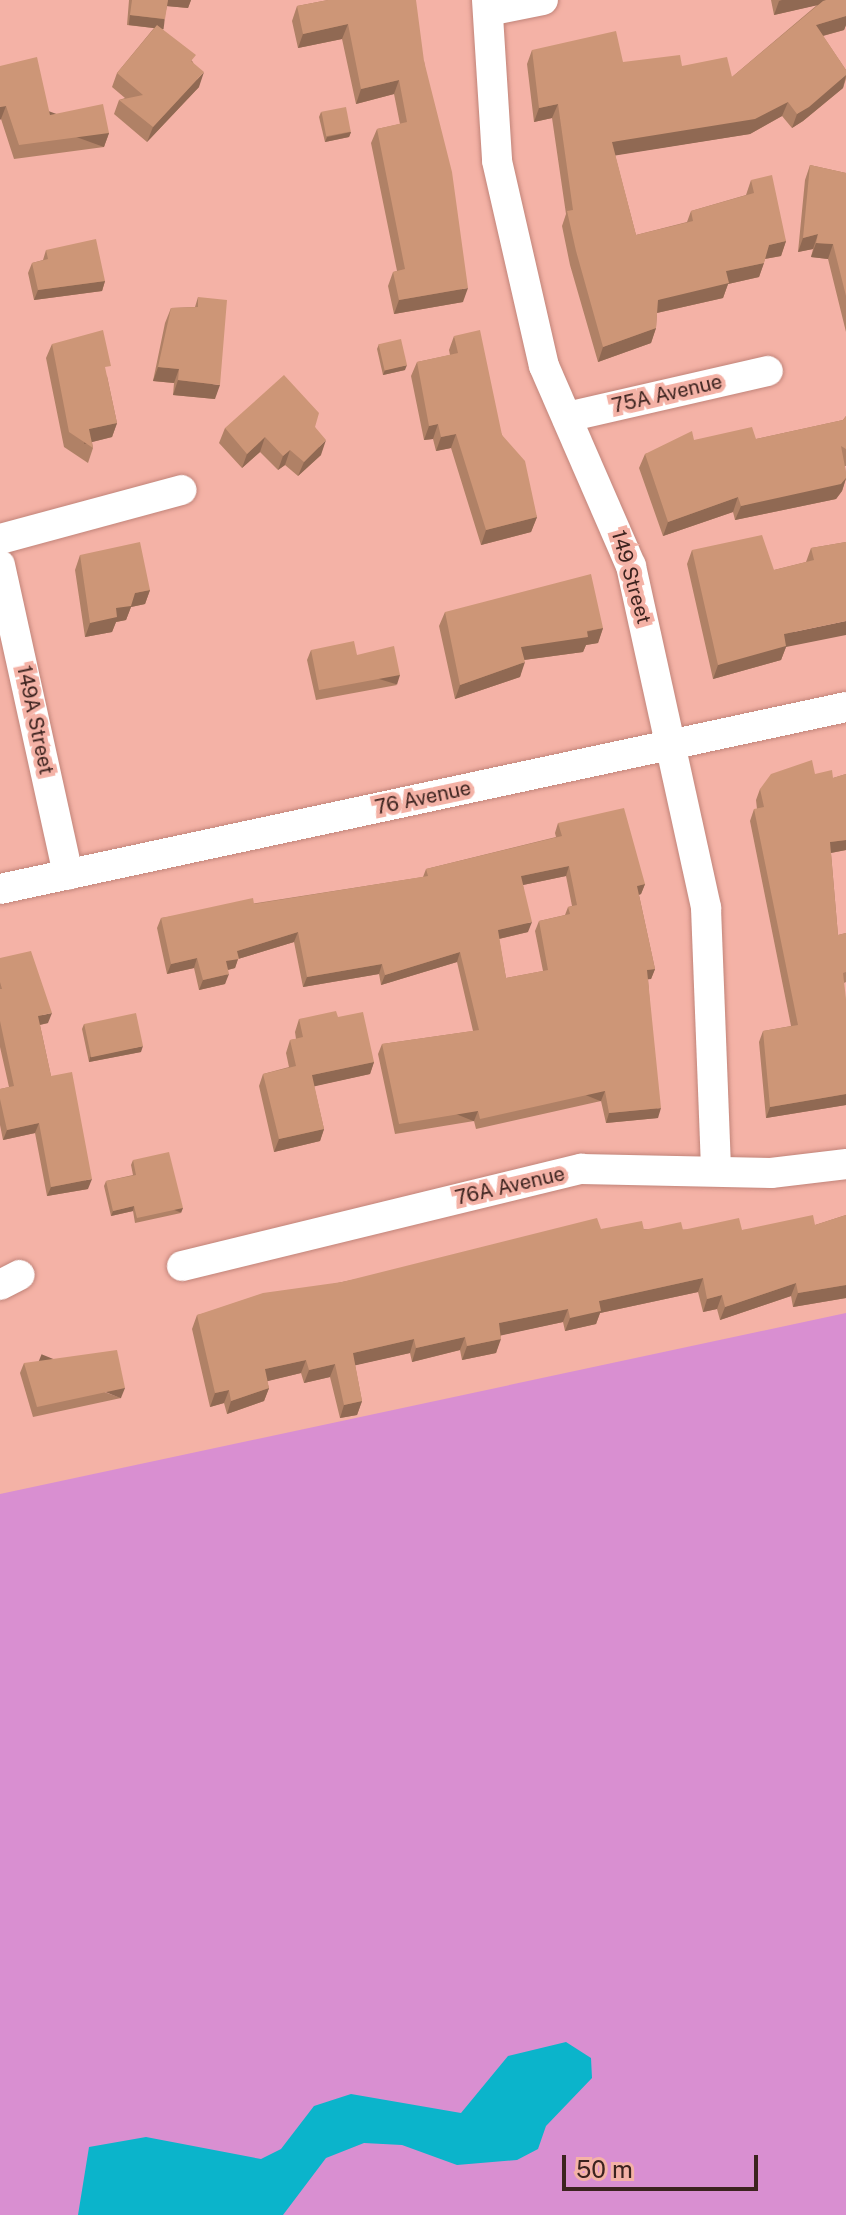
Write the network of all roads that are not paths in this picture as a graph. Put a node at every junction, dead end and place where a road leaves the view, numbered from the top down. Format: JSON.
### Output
{"nodes":[{"id":1,"x":543,"y":0,"type":"edge"},
{"id":2,"x":488,"y":6,"type":"edge"},
{"id":3,"x":768,"y":371,"type":"dead end"},
{"id":4,"x":567,"y":417,"type":"junction"},
{"id":5,"x":182,"y":490,"type":"dead end"},
{"id":6,"x":0,"y":539,"type":"edge"},
{"id":7,"x":0,"y":565,"type":"edge"},
{"id":8,"x":846,"y":707,"type":"edge"},
{"id":9,"x":672,"y":744,"type":"junction"},
{"id":10,"x":68,"y":875,"type":"junction"},
{"id":11,"x":0,"y":889,"type":"edge"},
{"id":12,"x":846,"y":1164,"type":"edge"},
{"id":13,"x":716,"y":1169,"type":"junction"},
{"id":14,"x":182,"y":1266,"type":"dead end"}],
"edges":[{"from":1,"to":2,"type":"street"},
{"from":2,"to":4,"type":"street","name":"149 Street"},
{"from":3,"to":4,"type":"street","name":"75A Avenue"},
{"from":4,"to":9,"type":"street","name":"149 Street"},
{"from":5,"to":6,"type":"street"},
{"from":7,"to":10,"type":"street","name":"149A Street"},
{"from":8,"to":9,"type":"street","name":"76 Avenue"},
{"from":9,"to":10,"type":"street","name":"76 Avenue"},
{"from":9,"to":13,"type":"street","name":"149 Street"},
{"from":10,"to":11,"type":"street","name":"76 Avenue"},
{"from":12,"to":13,"type":"street","name":"76A Avenue"},
{"from":13,"to":14,"type":"street","name":"76A Avenue"}]}
